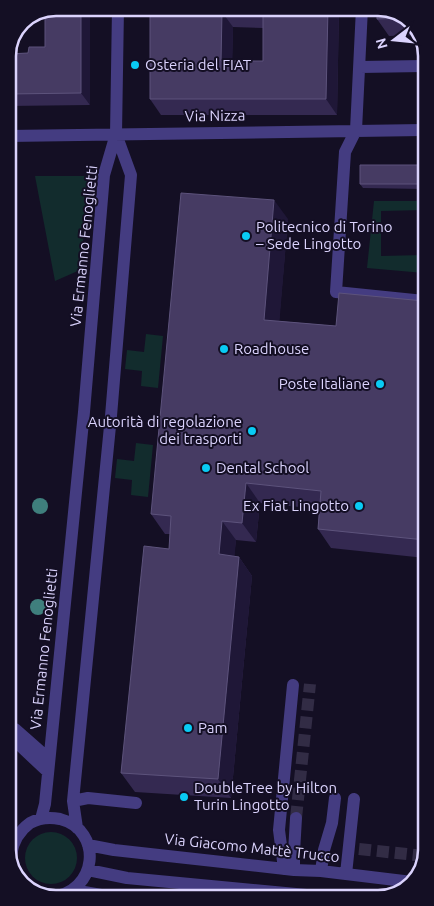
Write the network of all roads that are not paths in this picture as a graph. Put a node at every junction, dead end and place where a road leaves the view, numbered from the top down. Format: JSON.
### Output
{"nodes":[{"id":1,"x":118,"y":16,"type":"edge"},
{"id":2,"x":362,"y":16,"type":"edge"},
{"id":3,"x":360,"y":66,"type":"junction"},
{"id":4,"x":418,"y":66,"type":"edge"},
{"id":5,"x":356,"y":130,"type":"junction"},
{"id":6,"x":418,"y":130,"type":"edge"},
{"id":7,"x":116,"y":134,"type":"junction"},
{"id":8,"x":16,"y":136,"type":"edge"},
{"id":9,"x":418,"y":300,"type":"edge"},
{"id":10,"x":293,"y":684,"type":"dead end"},
{"id":11,"x":16,"y":737,"type":"edge"},
{"id":12,"x":49,"y":766,"type":"junction"},
{"id":13,"x":335,"y":798,"type":"dead end"},
{"id":14,"x":354,"y":799,"type":"dead end"},
{"id":15,"x":73,"y":801,"type":"junction"},
{"id":16,"x":136,"y":803,"type":"dead end"},
{"id":17,"x":296,"y":818,"type":"tunnel mouth"},
{"id":18,"x":41,"y":819,"type":"junction"},
{"id":19,"x":77,"y":828,"type":"junction"},
{"id":20,"x":16,"y":836,"type":"edge"},
{"id":21,"x":88,"y":845,"type":"junction"},
{"id":22,"x":289,"y":869,"type":"junction"},
{"id":23,"x":88,"y":870,"type":"junction"},
{"id":24,"x":321,"y":871,"type":"junction"},
{"id":25,"x":346,"y":874,"type":"junction"},
{"id":26,"x":402,"y":881,"type":"edge"},
{"id":27,"x":73,"y":890,"type":"edge"},
{"id":28,"x":254,"y":890,"type":"edge"}],
"edges":[{"from":1,"to":7,"type":"street"},
{"from":2,"to":3,"type":"street"},
{"from":3,"to":4,"type":"street"},
{"from":3,"to":5,"type":"street"},
{"from":5,"to":6,"type":"street","name":"Via Nizza"},
{"from":5,"to":7,"type":"street","name":"Via Nizza"},
{"from":5,"to":9,"type":"street"},
{"from":7,"to":8,"type":"street","name":"Via Nizza"},
{"from":7,"to":12,"type":"street","name":"Via Ermanno Fenoglietti"},
{"from":7,"to":15,"type":"street"},
{"from":10,"to":22,"type":"street"},
{"from":11,"to":12,"type":"street"},
{"from":12,"to":18,"type":"street","name":"Via Ermanno Fenoglietti"},
{"from":13,"to":24,"type":"street"},
{"from":14,"to":25,"type":"street"},
{"from":15,"to":16,"type":"street"},
{"from":15,"to":19,"type":"street"},
{"from":17,"to":22,"type":"street"},
{"from":18,"to":19,"type":"street"},
{"from":18,"to":20,"type":"street"},
{"from":19,"to":21,"type":"street"},
{"from":21,"to":22,"type":"street","name":"Via Giacomo Mattè Trucco"},
{"from":21,"to":23,"type":"street"},
{"from":22,"to":24,"type":"street","name":"Via Giacomo Mattè Trucco"},
{"from":23,"to":27,"type":"street"},
{"from":23,"to":28,"type":"street"},
{"from":24,"to":25,"type":"street","name":"Via Giacomo Mattè Trucco"},
{"from":25,"to":26,"type":"street","name":"Via Giacomo Mattè Trucco"}]}
